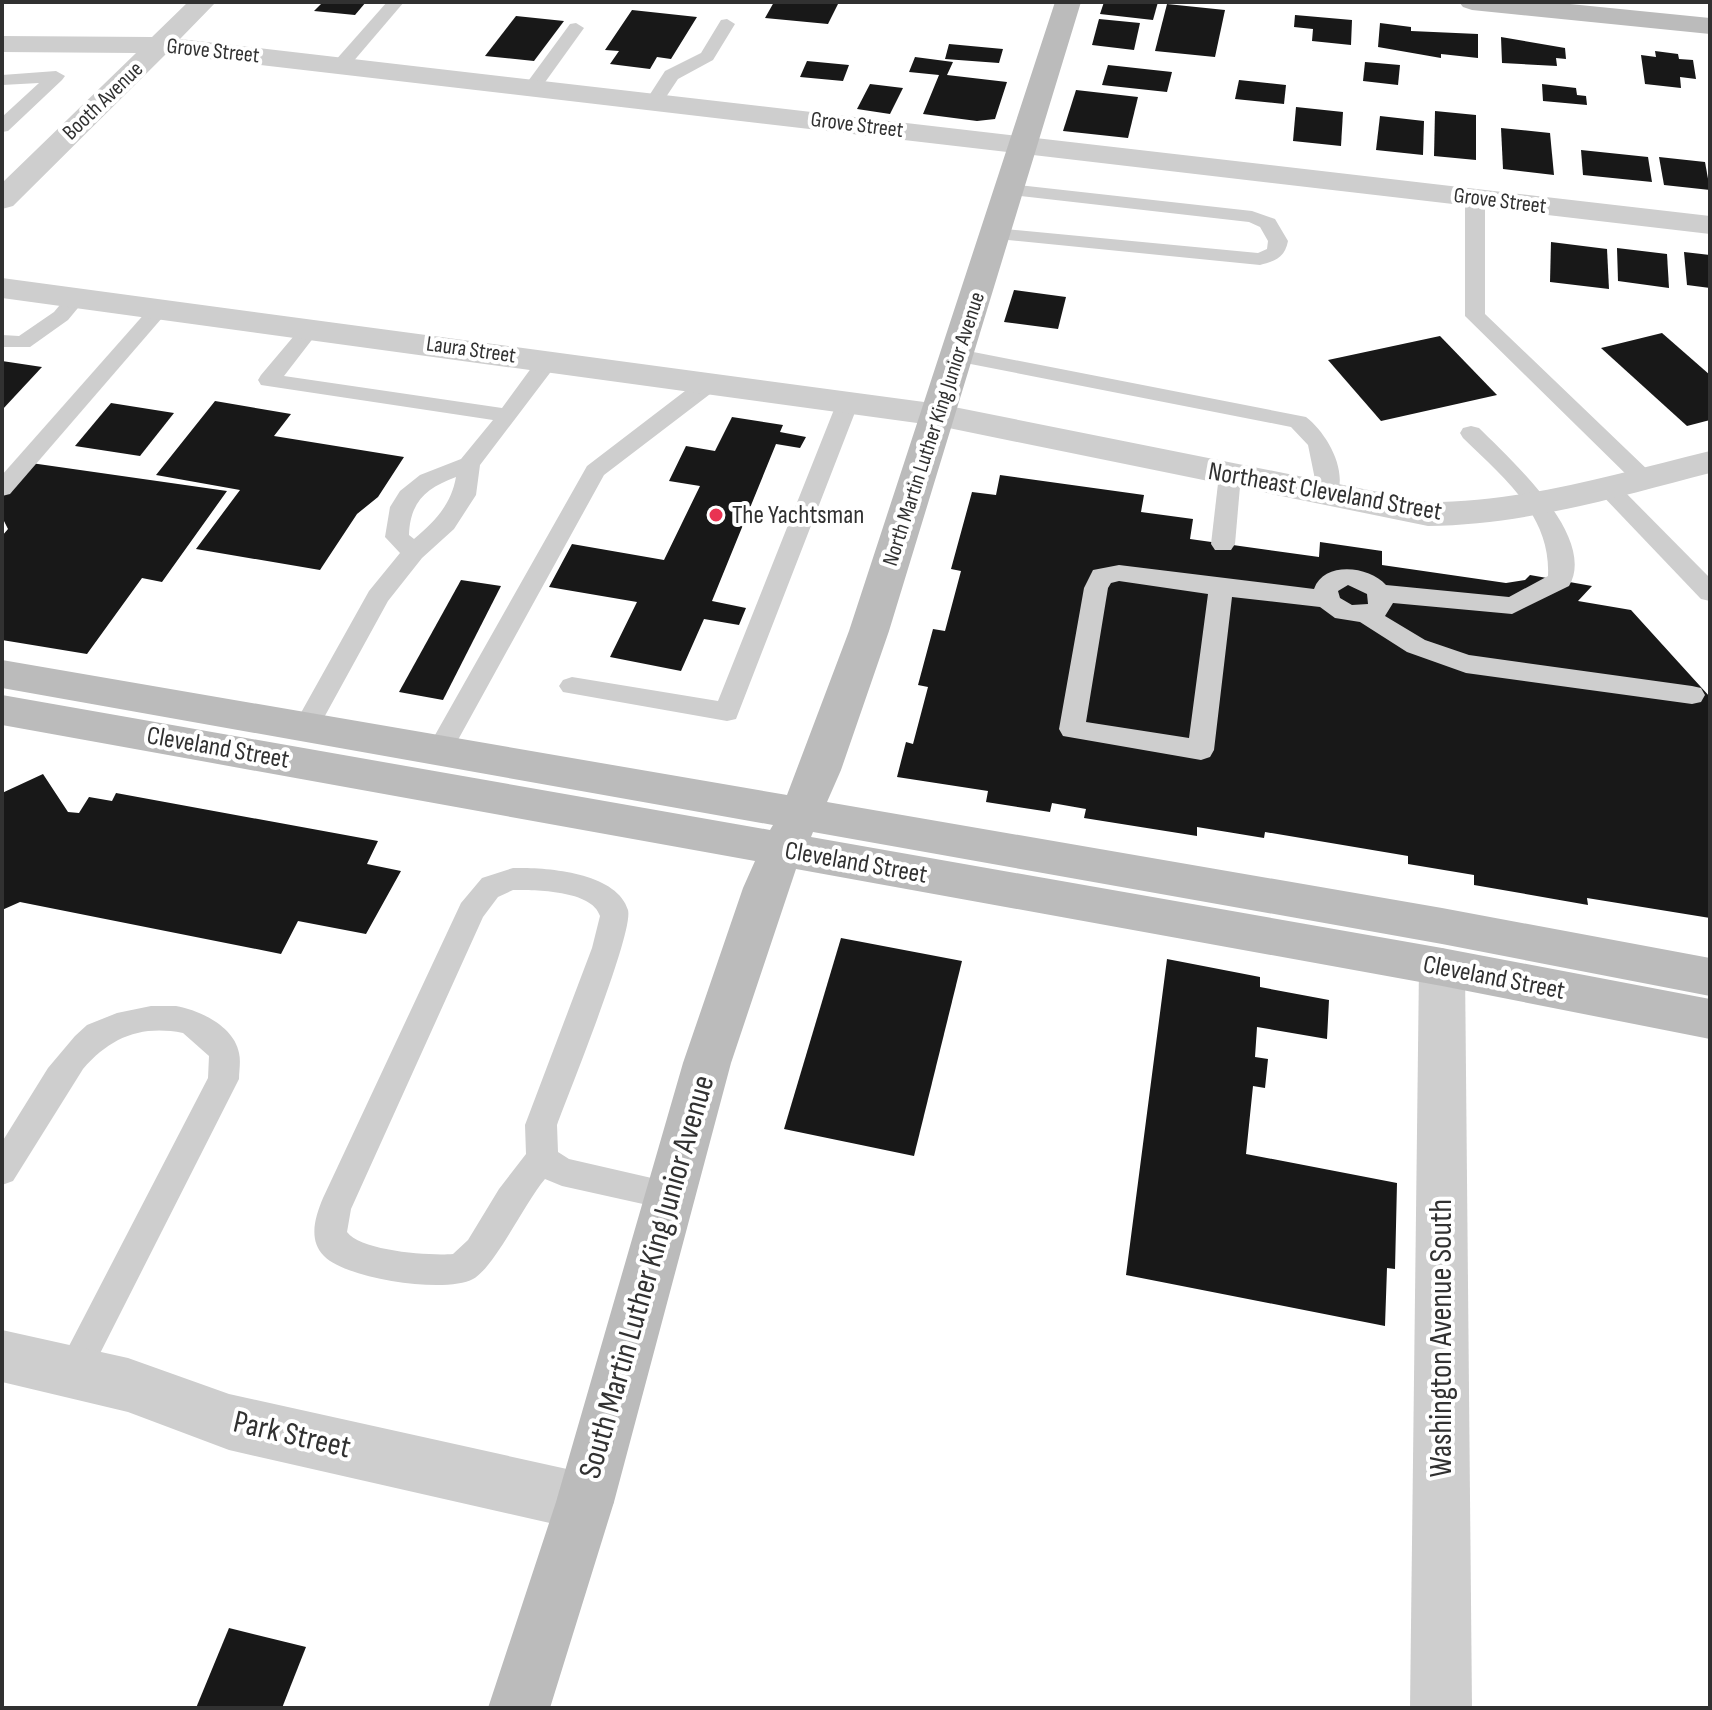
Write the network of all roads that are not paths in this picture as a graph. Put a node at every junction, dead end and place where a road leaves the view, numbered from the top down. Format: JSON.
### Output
{"nodes":[{"id":1,"x":203,"y":2,"type":"edge"},
{"id":2,"x":396,"y":2,"type":"edge"},
{"id":3,"x":1068,"y":2,"type":"edge"},
{"id":4,"x":1472,"y":2,"type":"edge"},
{"id":5,"x":1584,"y":8,"type":"edge"},
{"id":6,"x":727,"y":24,"type":"dead end"},
{"id":7,"x":1710,"y":26,"type":"edge"},
{"id":8,"x":576,"y":28,"type":"dead end"},
{"id":9,"x":2,"y":44,"type":"edge"},
{"id":10,"x":160,"y":45,"type":"junction"},
{"id":11,"x":340,"y":66,"type":"junction"},
{"id":12,"x":2,"y":80,"type":"edge"},
{"id":13,"x":532,"y":88,"type":"junction"},
{"id":14,"x":654,"y":102,"type":"junction"},
{"id":15,"x":2,"y":127,"type":"edge"},
{"id":16,"x":1023,"y":145,"type":"junction"},
{"id":17,"x":1009,"y":190,"type":"junction"},
{"id":18,"x":1475,"y":198,"type":"junction"},
{"id":19,"x":2,"y":200,"type":"edge"},
{"id":20,"x":1710,"y":225,"type":"edge"},
{"id":21,"x":995,"y":234,"type":"junction"},
{"id":22,"x":2,"y":288,"type":"edge"},
{"id":23,"x":77,"y":297,"type":"junction"},
{"id":24,"x":161,"y":307,"type":"junction"},
{"id":25,"x":311,"y":328,"type":"junction"},
{"id":26,"x":2,"y":341,"type":"edge"},
{"id":27,"x":958,"y":355,"type":"junction"},
{"id":28,"x":548,"y":361,"type":"junction"},
{"id":29,"x":710,"y":383,"type":"junction"},
{"id":30,"x":848,"y":402,"type":"junction"},
{"id":31,"x":939,"y":415,"type":"junction"},
{"id":32,"x":508,"y":416,"type":"junction"},
{"id":33,"x":1471,"y":433,"type":"dead end"},
{"id":34,"x":1710,"y":462,"type":"edge"},
{"id":35,"x":469,"y":464,"type":"junction"},
{"id":36,"x":1230,"y":475,"type":"junction"},
{"id":37,"x":1643,"y":478,"type":"junction"},
{"id":38,"x":1607,"y":487,"type":"junction"},
{"id":39,"x":2,"y":489,"type":"edge"},
{"id":40,"x":1327,"y":494,"type":"junction"},
{"id":41,"x":1539,"y":503,"type":"junction"},
{"id":42,"x":1223,"y":544,"type":"dead end"},
{"id":43,"x":414,"y":552,"type":"junction"},
{"id":44,"x":1221,"y":588,"type":"junction"},
{"id":45,"x":1380,"y":593,"type":"junction"},
{"id":46,"x":1710,"y":593,"type":"edge"},
{"id":47,"x":1326,"y":599,"type":"junction"},
{"id":48,"x":1366,"y":615,"type":"junction"},
{"id":49,"x":2,"y":674,"type":"edge"},
{"id":50,"x":572,"y":686,"type":"dead end"},
{"id":51,"x":1692,"y":695,"type":"dead end"},
{"id":52,"x":2,"y":710,"type":"edge"},
{"id":53,"x":306,"y":727,"type":"junction"},
{"id":54,"x":439,"y":751,"type":"junction"},
{"id":55,"x":791,"y":831,"type":"junction"},
{"id":56,"x":1442,"y":967,"type":"junction"},
{"id":57,"x":1710,"y":977,"type":"edge"},
{"id":58,"x":1710,"y":1019,"type":"edge"},
{"id":59,"x":542,"y":1159,"type":"junction"},
{"id":60,"x":2,"y":1171,"type":"edge"},
{"id":61,"x":670,"y":1195,"type":"junction"},
{"id":62,"x":2,"y":1356,"type":"edge"},
{"id":63,"x":72,"y":1373,"type":"junction"},
{"id":64,"x":585,"y":1502,"type":"junction"},
{"id":65,"x":519,"y":1708,"type":"edge"},
{"id":66,"x":1441,"y":1708,"type":"edge"}],
"edges":[{"from":1,"to":10,"type":"street","name":"Booth Avenue"},
{"from":2,"to":11,"type":"lane"},
{"from":3,"to":16,"type":"street","name":"North Martin Luther King Junior Avenue"},
{"from":4,"to":5,"type":"street"},
{"from":5,"to":7,"type":"street"},
{"from":6,"to":14,"type":"lane"},
{"from":8,"to":13,"type":"lane"},
{"from":9,"to":10,"type":"street","name":"Grove Street"},
{"from":10,"to":11,"type":"street","name":"Grove Street"},
{"from":10,"to":19,"type":"street","name":"Booth Avenue"},
{"from":11,"to":13,"type":"street","name":"Grove Street"},
{"from":12,"to":15,"type":"lane"},
{"from":13,"to":14,"type":"street","name":"Grove Street"},
{"from":14,"to":16,"type":"street","name":"Grove Street"},
{"from":16,"to":17,"type":"street","name":"North Martin Luther King Junior Avenue"},
{"from":16,"to":18,"type":"street","name":"Grove Street"},
{"from":17,"to":21,"type":"street","name":"North Martin Luther King Junior Avenue"},
{"from":17,"to":21,"type":"lane"},
{"from":18,"to":20,"type":"street","name":"Grove Street"},
{"from":18,"to":37,"type":"lane"},
{"from":21,"to":27,"type":"street","name":"North Martin Luther King Junior Avenue"},
{"from":22,"to":23,"type":"street","name":"Laura Street"},
{"from":23,"to":24,"type":"street","name":"Laura Street"},
{"from":23,"to":26,"type":"lane"},
{"from":24,"to":25,"type":"street","name":"Laura Street"},
{"from":24,"to":39,"type":"lane"},
{"from":25,"to":28,"type":"street","name":"Laura Street"},
{"from":25,"to":32,"type":"lane"},
{"from":27,"to":31,"type":"street","name":"North Martin Luther King Junior Avenue"},
{"from":27,"to":40,"type":"lane"},
{"from":28,"to":29,"type":"street","name":"Laura Street"},
{"from":28,"to":32,"type":"lane"},
{"from":29,"to":30,"type":"street","name":"Laura Street"},
{"from":29,"to":54,"type":"lane"},
{"from":30,"to":31,"type":"street","name":"Laura Street"},
{"from":30,"to":50,"type":"lane"},
{"from":31,"to":36,"type":"street","name":"Northeast Cleveland Street"},
{"from":31,"to":55,"type":"street","name":"North Martin Luther King Junior Avenue"},
{"from":32,"to":35,"type":"lane"},
{"from":33,"to":41,"type":"lane"},
{"from":34,"to":37,"type":"street","name":"Northeast Cleveland Street"},
{"from":35,"to":43,"type":"lane"},
{"from":35,"to":43,"type":"lane"},
{"from":36,"to":40,"type":"street","name":"Northeast Cleveland Street"},
{"from":36,"to":42,"type":"lane"},
{"from":37,"to":38,"type":"street","name":"Northeast Cleveland Street"},
{"from":38,"to":41,"type":"street","name":"Northeast Cleveland Street"},
{"from":38,"to":46,"type":"lane"},
{"from":40,"to":41,"type":"street","name":"Northeast Cleveland Street"},
{"from":41,"to":45,"type":"lane"},
{"from":43,"to":53,"type":"lane"},
{"from":44,"to":44,"type":"lane"},
{"from":44,"to":47,"type":"lane"},
{"from":45,"to":47,"type":"lane"},
{"from":45,"to":48,"type":"lane"},
{"from":47,"to":48,"type":"lane"},
{"from":48,"to":51,"type":"lane"},
{"from":49,"to":53,"type":"street"},
{"from":52,"to":55,"type":"street","name":"Cleveland Street"},
{"from":53,"to":54,"type":"street"},
{"from":54,"to":55,"type":"street"},
{"from":55,"to":56,"type":"street","name":"Cleveland Street"},
{"from":55,"to":57,"type":"street","name":"Cleveland Street"},
{"from":55,"to":61,"type":"street","name":"South Martin Luther King Junior Avenue"},
{"from":56,"to":58,"type":"street","name":"Cleveland Street"},
{"from":56,"to":66,"type":"street","name":"Washington Avenue South"},
{"from":59,"to":59,"type":"lane"},
{"from":59,"to":61,"type":"lane"},
{"from":60,"to":63,"type":"lane"},
{"from":61,"to":64,"type":"street","name":"South Martin Luther King Junior Avenue"},
{"from":62,"to":63,"type":"street","name":"Park Street"},
{"from":63,"to":64,"type":"street","name":"Park Street"},
{"from":64,"to":65,"type":"street","name":"South Martin Luther King Junior Avenue"}]}
